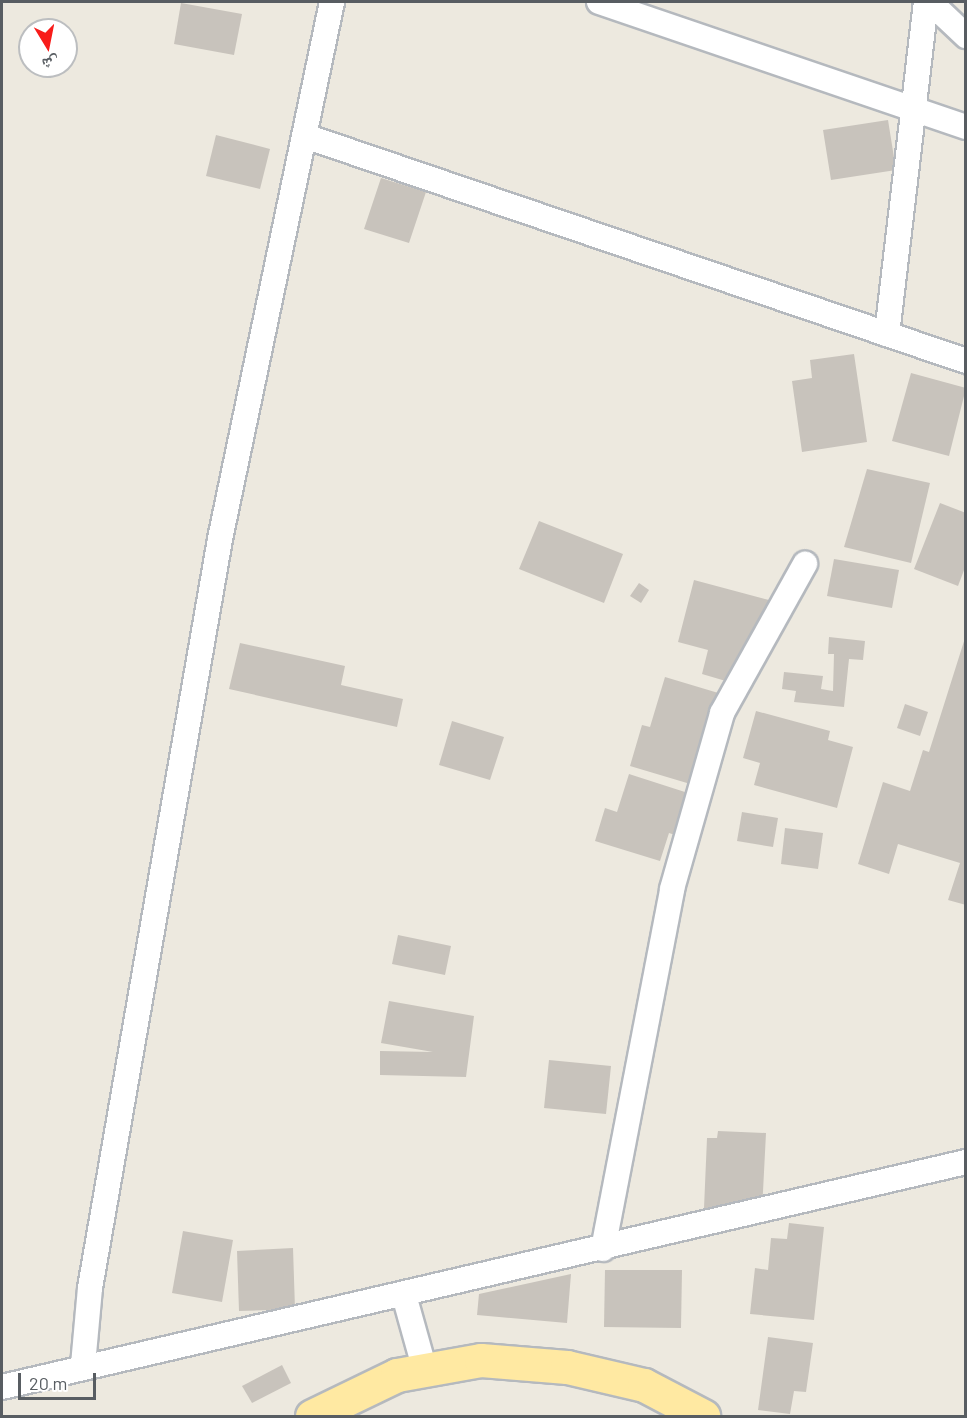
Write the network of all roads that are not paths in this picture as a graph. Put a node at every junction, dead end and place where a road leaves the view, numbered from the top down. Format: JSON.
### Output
{"nodes":[{"id":1,"x":332,"y":2,"type":"edge"},
{"id":2,"x":599,"y":2,"type":"edge"},
{"id":3,"x":928,"y":2,"type":"edge"},
{"id":4,"x":966,"y":36,"type":"edge"},
{"id":5,"x":911,"y":108,"type":"junction"},
{"id":6,"x":966,"y":127,"type":"edge"},
{"id":7,"x":305,"y":136,"type":"junction"},
{"id":8,"x":887,"y":334,"type":"junction"},
{"id":9,"x":966,"y":361,"type":"edge"},
{"id":10,"x":805,"y":564,"type":"dead end"},
{"id":11,"x":966,"y":1162,"type":"edge"},
{"id":12,"x":603,"y":1249,"type":"junction"},
{"id":13,"x":404,"y":1296,"type":"junction"},
{"id":14,"x":83,"y":1365,"type":"junction"},
{"id":15,"x":424,"y":1370,"type":"junction"},
{"id":16,"x":2,"y":1387,"type":"edge"},
{"id":17,"x":312,"y":1416,"type":"edge"},
{"id":18,"x":703,"y":1416,"type":"edge"}],
"edges":[{"from":1,"to":7,"type":"street"},
{"from":2,"to":5,"type":"street"},
{"from":3,"to":4,"type":"street"},
{"from":3,"to":5,"type":"street"},
{"from":5,"to":6,"type":"street"},
{"from":5,"to":8,"type":"street"},
{"from":7,"to":8,"type":"street"},
{"from":7,"to":14,"type":"street"},
{"from":8,"to":9,"type":"street"},
{"from":10,"to":12,"type":"street"},
{"from":11,"to":12,"type":"street"},
{"from":12,"to":13,"type":"street"},
{"from":13,"to":14,"type":"street"},
{"from":13,"to":15,"type":"street"},
{"from":14,"to":16,"type":"street"},
{"from":15,"to":17,"type":"main road"},
{"from":15,"to":18,"type":"main road"}]}
